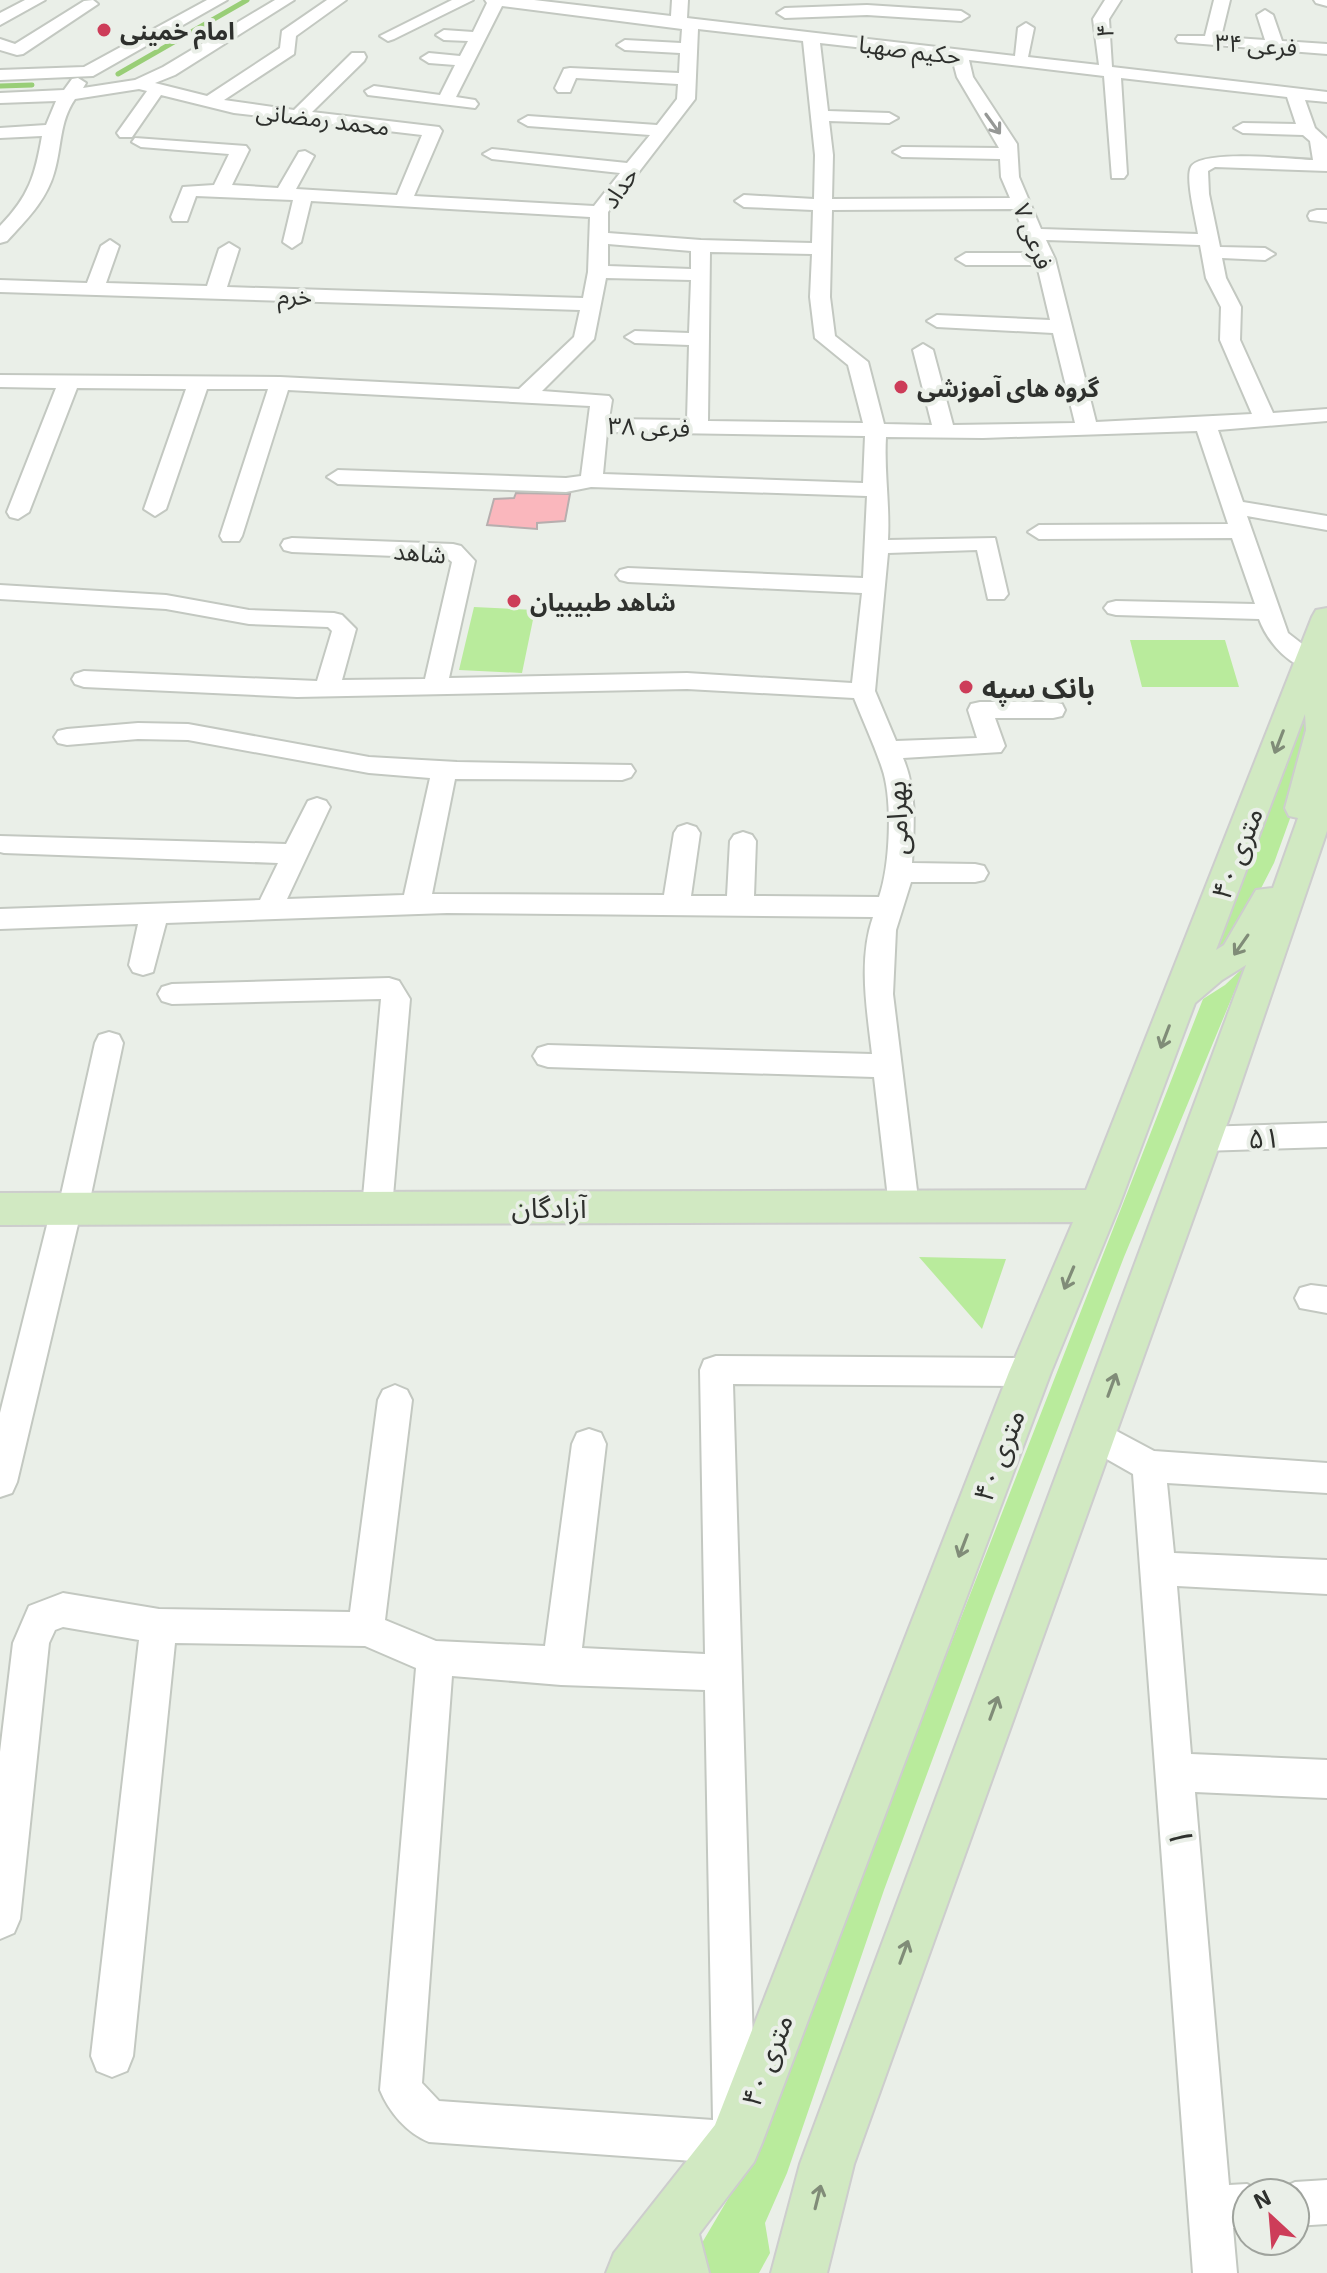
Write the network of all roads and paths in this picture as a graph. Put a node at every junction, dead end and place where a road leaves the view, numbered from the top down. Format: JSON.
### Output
{"nodes":[{"id":1,"x":37,"y":0,"type":"edge"},
{"id":2,"x":219,"y":0,"type":"edge"},
{"id":3,"x":286,"y":0,"type":"edge"},
{"id":4,"x":338,"y":0,"type":"edge"},
{"id":5,"x":465,"y":0,"type":"edge"},
{"id":6,"x":495,"y":0,"type":"edge"},
{"id":7,"x":551,"y":0,"type":"edge"},
{"id":8,"x":916,"y":0,"type":"edge"},
{"id":9,"x":1113,"y":0,"type":"edge"},
{"id":10,"x":1222,"y":0,"type":"edge"},
{"id":11,"x":604,"y":3,"type":"edge"},
{"id":12,"x":90,"y":4,"type":"dead end"},
{"id":13,"x":866,"y":5,"type":"edge"},
{"id":14,"x":679,"y":12,"type":"edge"},
{"id":15,"x":782,"y":13,"type":"edge"},
{"id":16,"x":905,"y":14,"type":"junction"},
{"id":17,"x":1265,"y":15,"type":"dead end"},
{"id":18,"x":0,"y":20,"type":"edge"},
{"id":19,"x":1026,"y":28,"type":"dead end"},
{"id":20,"x":444,"y":35,"type":"dead end"},
{"id":21,"x":388,"y":36,"type":"dead end"},
{"id":22,"x":478,"y":37,"type":"junction"},
{"id":23,"x":811,"y":37,"type":"junction"},
{"id":24,"x":1184,"y":39,"type":"dead end"},
{"id":25,"x":1212,"y":40,"type":"junction"},
{"id":26,"x":0,"y":44,"type":"edge"},
{"id":27,"x":625,"y":45,"type":"dead end"},
{"id":28,"x":688,"y":48,"type":"junction"},
{"id":29,"x":1327,"y":49,"type":"edge"},
{"id":30,"x":963,"y":51,"type":"junction"},
{"id":31,"x":1022,"y":54,"type":"junction"},
{"id":32,"x":358,"y":57,"type":"dead end"},
{"id":33,"x":429,"y":58,"type":"dead end"},
{"id":34,"x":466,"y":61,"type":"junction"},
{"id":35,"x":1290,"y":67,"type":"junction"},
{"id":36,"x":1109,"y":68,"type":"junction"},
{"id":37,"x":87,"y":72,"type":"junction"},
{"id":38,"x":0,"y":75,"type":"edge"},
{"id":39,"x":688,"y":79,"type":"junction"},
{"id":40,"x":148,"y":86,"type":"junction"},
{"id":41,"x":564,"y":88,"type":"dead end"},
{"id":42,"x":1327,"y":90,"type":"edge"},
{"id":43,"x":374,"y":91,"type":"dead end"},
{"id":44,"x":69,"y":95,"type":"junction"},
{"id":45,"x":1327,"y":97,"type":"edge"},
{"id":46,"x":0,"y":98,"type":"edge"},
{"id":47,"x":446,"y":100,"type":"junction"},
{"id":48,"x":210,"y":102,"type":"junction"},
{"id":49,"x":469,"y":104,"type":"dead end"},
{"id":50,"x":820,"y":116,"type":"junction"},
{"id":51,"x":297,"y":117,"type":"junction"},
{"id":52,"x":889,"y":118,"type":"dead end"},
{"id":53,"x":528,"y":121,"type":"dead end"},
{"id":54,"x":1243,"y":128,"type":"dead end"},
{"id":55,"x":53,"y":130,"type":"junction"},
{"id":56,"x":660,"y":130,"type":"junction"},
{"id":57,"x":1307,"y":130,"type":"junction"},
{"id":58,"x":0,"y":133,"type":"edge"},
{"id":59,"x":140,"y":140,"type":"junction"},
{"id":60,"x":902,"y":152,"type":"dead end"},
{"id":61,"x":492,"y":154,"type":"dead end"},
{"id":62,"x":1008,"y":154,"type":"junction"},
{"id":63,"x":305,"y":156,"type":"dead end"},
{"id":64,"x":146,"y":162,"type":"dead end"},
{"id":65,"x":1325,"y":166,"type":"edge"},
{"id":66,"x":631,"y":169,"type":"junction"},
{"id":67,"x":1118,"y":174,"type":"dead end"},
{"id":68,"x":220,"y":190,"type":"junction"},
{"id":69,"x":293,"y":194,"type":"junction"},
{"id":70,"x":403,"y":201,"type":"junction"},
{"id":71,"x":744,"y":201,"type":"dead end"},
{"id":72,"x":1022,"y":203,"type":"junction"},
{"id":73,"x":0,"y":204,"type":"edge"},
{"id":74,"x":820,"y":205,"type":"junction"},
{"id":75,"x":29,"y":207,"type":"junction"},
{"id":76,"x":599,"y":212,"type":"junction"},
{"id":77,"x":180,"y":217,"type":"dead end"},
{"id":78,"x":1035,"y":234,"type":"junction"},
{"id":79,"x":0,"y":237,"type":"edge"},
{"id":80,"x":599,"y":238,"type":"junction"},
{"id":81,"x":292,"y":242,"type":"dead end"},
{"id":82,"x":110,"y":246,"type":"dead end"},
{"id":83,"x":701,"y":246,"type":"junction"},
{"id":84,"x":1210,"y":246,"type":"junction"},
{"id":85,"x":229,"y":249,"type":"dead end"},
{"id":86,"x":822,"y":249,"type":"junction"},
{"id":87,"x":1265,"y":254,"type":"dead end"},
{"id":88,"x":966,"y":259,"type":"dead end"},
{"id":89,"x":1045,"y":259,"type":"junction"},
{"id":90,"x":598,"y":272,"type":"junction"},
{"id":91,"x":701,"y":275,"type":"junction"},
{"id":92,"x":0,"y":286,"type":"edge"},
{"id":93,"x":94,"y":289,"type":"junction"},
{"id":94,"x":215,"y":293,"type":"junction"},
{"id":95,"x":591,"y":304,"type":"junction"},
{"id":96,"x":937,"y":321,"type":"dead end"},
{"id":97,"x":1063,"y":327,"type":"junction"},
{"id":98,"x":635,"y":337,"type":"dead end"},
{"id":99,"x":699,"y":339,"type":"junction"},
{"id":100,"x":923,"y":350,"type":"dead end"},
{"id":101,"x":0,"y":381,"type":"edge"},
{"id":102,"x":69,"y":381,"type":"junction"},
{"id":103,"x":199,"y":381,"type":"junction"},
{"id":104,"x":280,"y":383,"type":"junction"},
{"id":105,"x":523,"y":397,"type":"junction"},
{"id":106,"x":1327,"y":415,"type":"edge"},
{"id":107,"x":1265,"y":419,"type":"junction"},
{"id":108,"x":1205,"y":424,"type":"junction"},
{"id":109,"x":597,"y":425,"type":"junction"},
{"id":110,"x":697,"y":428,"type":"junction"},
{"id":111,"x":1087,"y":429,"type":"junction"},
{"id":112,"x":876,"y":432,"type":"junction"},
{"id":113,"x":944,"y":432,"type":"junction"},
{"id":114,"x":338,"y":477,"type":"dead end"},
{"id":115,"x":591,"y":480,"type":"junction"},
{"id":116,"x":876,"y":490,"type":"junction"},
{"id":117,"x":1233,"y":507,"type":"junction"},
{"id":118,"x":155,"y":509,"type":"dead end"},
{"id":119,"x":18,"y":512,"type":"dead end"},
{"id":120,"x":1327,"y":523,"type":"edge"},
{"id":121,"x":1242,"y":531,"type":"junction"},
{"id":122,"x":1039,"y":532,"type":"dead end"},
{"id":123,"x":231,"y":536,"type":"dead end"},
{"id":124,"x":292,"y":545,"type":"dead end"},
{"id":125,"x":876,"y":547,"type":"junction"},
{"id":126,"x":628,"y":575,"type":"dead end"},
{"id":127,"x":874,"y":586,"type":"junction"},
{"id":128,"x":0,"y":592,"type":"edge"},
{"id":129,"x":996,"y":594,"type":"dead end"},
{"id":130,"x":1116,"y":608,"type":"dead end"},
{"id":131,"x":1269,"y":612,"type":"junction"},
{"id":132,"x":1327,"y":617,"type":"edge"},
{"id":133,"x":1310,"y":662,"type":"junction"},
{"id":134,"x":84,"y":679,"type":"dead end"},
{"id":135,"x":206,"y":684,"type":"junction"},
{"id":136,"x":435,"y":688,"type":"junction"},
{"id":137,"x":327,"y":689,"type":"junction"},
{"id":138,"x":863,"y":691,"type":"junction"},
{"id":139,"x":1053,"y":710,"type":"dead end"},
{"id":140,"x":188,"y":732,"type":"junction"},
{"id":141,"x":67,"y":737,"type":"dead end"},
{"id":142,"x":887,"y":750,"type":"junction"},
{"id":143,"x":444,"y":770,"type":"junction"},
{"id":144,"x":622,"y":771,"type":"dead end"},
{"id":145,"x":1326,"y":787,"type":"edge"},
{"id":146,"x":317,"y":807,"type":"dead end"},
{"id":147,"x":687,"y":833,"type":"dead end"},
{"id":148,"x":1318,"y":838,"type":"edge"},
{"id":149,"x":743,"y":841,"type":"dead end"},
{"id":150,"x":4,"y":844,"type":"dead end"},
{"id":151,"x":295,"y":854,"type":"junction"},
{"id":152,"x":1327,"y":870,"type":"edge"},
{"id":153,"x":897,"y":872,"type":"junction"},
{"id":154,"x":975,"y":873,"type":"dead end"},
{"id":155,"x":416,"y":904,"type":"junction"},
{"id":156,"x":676,"y":905,"type":"junction"},
{"id":157,"x":1284,"y":905,"type":"junction"},
{"id":158,"x":740,"y":906,"type":"junction"},
{"id":159,"x":889,"y":907,"type":"junction"},
{"id":160,"x":269,"y":909,"type":"junction"},
{"id":161,"x":154,"y":913,"type":"junction"},
{"id":162,"x":0,"y":919,"type":"edge"},
{"id":163,"x":143,"y":965,"type":"dead end"},
{"id":164,"x":172,"y":994,"type":"dead end"},
{"id":165,"x":1181,"y":996,"type":"junction"},
{"id":166,"x":109,"y":1043,"type":"dead end"},
{"id":167,"x":548,"y":1056,"type":"dead end"},
{"id":168,"x":888,"y":1066,"type":"junction"},
{"id":169,"x":1327,"y":1135,"type":"edge"},
{"id":170,"x":1202,"y":1139,"type":"junction"},
{"id":171,"x":1099,"y":1206,"type":"junction"},
{"id":172,"x":904,"y":1207,"type":"junction"},
{"id":173,"x":377,"y":1208,"type":"junction"},
{"id":174,"x":0,"y":1209,"type":"edge"},
{"id":175,"x":70,"y":1209,"type":"junction"},
{"id":176,"x":1030,"y":1372,"type":"junction"},
{"id":177,"x":395,"y":1400,"type":"dead end"},
{"id":178,"x":1094,"y":1434,"type":"junction"},
{"id":179,"x":589,"y":1444,"type":"dead end"},
{"id":180,"x":1149,"y":1466,"type":"junction"},
{"id":181,"x":1327,"y":1478,"type":"edge"},
{"id":182,"x":0,"y":1482,"type":"edge"},
{"id":183,"x":1157,"y":1569,"type":"junction"},
{"id":184,"x":1327,"y":1577,"type":"edge"},
{"id":185,"x":159,"y":1626,"type":"junction"},
{"id":186,"x":366,"y":1629,"type":"junction"},
{"id":187,"x":435,"y":1658,"type":"junction"},
{"id":188,"x":561,"y":1667,"type":"junction"},
{"id":189,"x":722,"y":1673,"type":"junction"},
{"id":190,"x":1174,"y":1772,"type":"junction"},
{"id":191,"x":1327,"y":1779,"type":"edge"},
{"id":192,"x":0,"y":1919,"type":"edge"},
{"id":193,"x":112,"y":2056,"type":"dead end"},
{"id":194,"x":735,"y":2143,"type":"junction"},
{"id":195,"x":1228,"y":2207,"type":"edge"},
{"id":196,"x":675,"y":2250,"type":"edge"},
{"id":197,"x":634,"y":2273,"type":"edge"},
{"id":198,"x":799,"y":2273,"type":"edge"},
{"id":199,"x":1215,"y":2273,"type":"edge"}],
"edges":[{"from":1,"to":18,"type":"street"},
{"from":2,"to":37,"type":"street"},
{"from":3,"to":40,"type":"street"},
{"from":4,"to":48,"type":"street"},
{"from":5,"to":21,"type":"street"},
{"from":6,"to":14,"type":"street","name":"حکیم صهبا"},
{"from":6,"to":22,"type":"street"},
{"from":7,"to":11,"type":"street","name":"حکیم صهبا"},
{"from":8,"to":16,"type":"street"},
{"from":9,"to":36,"type":"street","name":"۴"},
{"from":10,"to":25,"type":"street"},
{"from":11,"to":14,"type":"street","name":"حکیم صهبا"},
{"from":12,"to":26,"type":"street"},
{"from":13,"to":15,"type":"street"},
{"from":13,"to":16,"type":"street"},
{"from":14,"to":15,"type":"street","name":"حکیم صهبا"},
{"from":14,"to":23,"type":"street","name":"حکیم صهبا"},
{"from":14,"to":28,"type":"street","name":"حداد"},
{"from":15,"to":30,"type":"street","name":"حکیم صهبا"},
{"from":16,"to":30,"type":"street","name":"فرعی ۷"},
{"from":17,"to":35,"type":"street"},
{"from":19,"to":31,"type":"street"},
{"from":20,"to":22,"type":"street"},
{"from":22,"to":34,"type":"street"},
{"from":23,"to":30,"type":"street","name":"حکیم صهبا"},
{"from":23,"to":50,"type":"street"},
{"from":24,"to":25,"type":"street","name":"فرعی ۳۴"},
{"from":25,"to":35,"type":"street","name":"فرعی ۳۴"},
{"from":27,"to":28,"type":"street"},
{"from":28,"to":39,"type":"street","name":"حداد"},
{"from":29,"to":35,"type":"street","name":"فرعی ۳۴"},
{"from":30,"to":31,"type":"street","name":"حکیم صهبا"},
{"from":30,"to":36,"type":"street","name":"حکیم صهبا"},
{"from":30,"to":62,"type":"street","name":"فرعی ۷","one_way":true},
{"from":31,"to":36,"type":"street","name":"حکیم صهبا"},
{"from":32,"to":51,"type":"street"},
{"from":33,"to":34,"type":"street"},
{"from":34,"to":47,"type":"street"},
{"from":35,"to":36,"type":"street","name":"حکیم صهبا"},
{"from":35,"to":42,"type":"street","name":"حکیم صهبا"},
{"from":35,"to":45,"type":"street","name":"حکیم صهبا"},
{"from":35,"to":57,"type":"street"},
{"from":36,"to":67,"type":"street","name":"۴"},
{"from":37,"to":38,"type":"street"},
{"from":37,"to":44,"type":"street"},
{"from":39,"to":41,"type":"street"},
{"from":39,"to":56,"type":"street","name":"حداد"},
{"from":40,"to":44,"type":"street"},
{"from":40,"to":48,"type":"street","name":"محمد رمضانی"},
{"from":40,"to":59,"type":"street"},
{"from":43,"to":47,"type":"street"},
{"from":44,"to":46,"type":"street"},
{"from":44,"to":55,"type":"street"},
{"from":47,"to":49,"type":"street"},
{"from":48,"to":51,"type":"street","name":"محمد رمضانی"},
{"from":50,"to":52,"type":"street"},
{"from":50,"to":74,"type":"street"},
{"from":51,"to":70,"type":"street","name":"محمد رمضانی"},
{"from":53,"to":56,"type":"street"},
{"from":54,"to":57,"type":"street"},
{"from":55,"to":58,"type":"street"},
{"from":55,"to":75,"type":"street"},
{"from":56,"to":66,"type":"street","name":"حداد"},
{"from":57,"to":65,"type":"street"},
{"from":59,"to":64,"type":"street"},
{"from":59,"to":68,"type":"street"},
{"from":60,"to":62,"type":"street"},
{"from":61,"to":66,"type":"street"},
{"from":62,"to":72,"type":"street","name":"فرعی ۷"},
{"from":63,"to":69,"type":"street"},
{"from":65,"to":84,"type":"street"},
{"from":66,"to":76,"type":"street","name":"حداد"},
{"from":68,"to":69,"type":"street"},
{"from":68,"to":77,"type":"street"},
{"from":69,"to":70,"type":"street"},
{"from":69,"to":81,"type":"street"},
{"from":70,"to":76,"type":"street"},
{"from":71,"to":74,"type":"street"},
{"from":72,"to":74,"type":"street"},
{"from":72,"to":78,"type":"street","name":"فرعی ۷"},
{"from":73,"to":75,"type":"street"},
{"from":74,"to":86,"type":"street"},
{"from":75,"to":79,"type":"street"},
{"from":76,"to":80,"type":"street","name":"حداد"},
{"from":78,"to":84,"type":"street"},
{"from":78,"to":89,"type":"street","name":"فرعی ۷"},
{"from":80,"to":83,"type":"street"},
{"from":80,"to":90,"type":"street","name":"حداد"},
{"from":82,"to":93,"type":"street"},
{"from":83,"to":86,"type":"street"},
{"from":83,"to":91,"type":"street"},
{"from":84,"to":87,"type":"street"},
{"from":84,"to":107,"type":"street"},
{"from":85,"to":94,"type":"street"},
{"from":86,"to":112,"type":"street","name":"بهرامی"},
{"from":88,"to":89,"type":"street"},
{"from":89,"to":97,"type":"street","name":"فرعی ۷"},
{"from":90,"to":91,"type":"street"},
{"from":90,"to":95,"type":"street","name":"حداد"},
{"from":91,"to":99,"type":"street"},
{"from":92,"to":93,"type":"street","name":"خرم"},
{"from":93,"to":94,"type":"street","name":"خرم"},
{"from":94,"to":95,"type":"street","name":"خرم"},
{"from":95,"to":105,"type":"street","name":"حداد"},
{"from":96,"to":97,"type":"street"},
{"from":97,"to":111,"type":"street","name":"فرعی ۷"},
{"from":98,"to":99,"type":"street"},
{"from":99,"to":110,"type":"street"},
{"from":100,"to":113,"type":"street"},
{"from":101,"to":102,"type":"street","name":"فرعی ۳۸"},
{"from":102,"to":103,"type":"street","name":"فرعی ۳۸"},
{"from":102,"to":119,"type":"street"},
{"from":103,"to":104,"type":"street","name":"فرعی ۳۸"},
{"from":103,"to":118,"type":"street"},
{"from":104,"to":105,"type":"street","name":"فرعی ۳۸"},
{"from":104,"to":123,"type":"street"},
{"from":105,"to":109,"type":"street","name":"فرعی ۳۸"},
{"from":106,"to":107,"type":"street","name":"فرعی ۳۸"},
{"from":107,"to":108,"type":"street","name":"فرعی ۳۸"},
{"from":108,"to":111,"type":"street","name":"فرعی ۳۸"},
{"from":108,"to":117,"type":"street"},
{"from":109,"to":110,"type":"street","name":"فرعی ۳۸"},
{"from":109,"to":115,"type":"street"},
{"from":110,"to":112,"type":"street","name":"فرعی ۳۸"},
{"from":111,"to":113,"type":"street","name":"فرعی ۳۸"},
{"from":112,"to":113,"type":"street","name":"فرعی ۳۸"},
{"from":112,"to":116,"type":"street","name":"بهرامی"},
{"from":114,"to":115,"type":"street"},
{"from":115,"to":116,"type":"street"},
{"from":116,"to":125,"type":"street","name":"بهرامی"},
{"from":117,"to":120,"type":"street"},
{"from":117,"to":121,"type":"street"},
{"from":121,"to":122,"type":"street"},
{"from":121,"to":131,"type":"street"},
{"from":124,"to":136,"type":"street","name":"شاهد"},
{"from":125,"to":127,"type":"street","name":"بهرامی"},
{"from":125,"to":129,"type":"street"},
{"from":126,"to":127,"type":"street"},
{"from":127,"to":138,"type":"street","name":"بهرامی"},
{"from":128,"to":137,"type":"street"},
{"from":130,"to":131,"type":"street"},
{"from":131,"to":133,"type":"street"},
{"from":132,"to":133,"type":"main road","name":"۴۰ متری"},
{"from":133,"to":148,"type":"main road"},
{"from":133,"to":165,"type":"main road","name":"۴۰ متری","one_way":true},
{"from":134,"to":135,"type":"street"},
{"from":135,"to":137,"type":"street"},
{"from":135,"to":140,"type":"street"},
{"from":136,"to":137,"type":"street"},
{"from":136,"to":138,"type":"street"},
{"from":138,"to":142,"type":"street","name":"بهرامی"},
{"from":139,"to":142,"type":"street"},
{"from":140,"to":141,"type":"street"},
{"from":140,"to":143,"type":"street"},
{"from":142,"to":153,"type":"street","name":"بهرامی"},
{"from":143,"to":144,"type":"street"},
{"from":143,"to":155,"type":"street"},
{"from":145,"to":148,"type":"main road"},
{"from":146,"to":151,"type":"street"},
{"from":147,"to":156,"type":"street"},
{"from":148,"to":157,"type":"main road"},
{"from":148,"to":165,"type":"main road","one_way":true},
{"from":149,"to":158,"type":"street"},
{"from":150,"to":151,"type":"street"},
{"from":151,"to":160,"type":"street"},
{"from":152,"to":157,"type":"main road"},
{"from":153,"to":154,"type":"street"},
{"from":153,"to":159,"type":"street","name":"بهرامی"},
{"from":155,"to":156,"type":"street"},
{"from":155,"to":160,"type":"street"},
{"from":156,"to":158,"type":"street"},
{"from":157,"to":170,"type":"main road"},
{"from":158,"to":159,"type":"street"},
{"from":159,"to":168,"type":"street","name":"بهرامی"},
{"from":160,"to":161,"type":"street"},
{"from":161,"to":162,"type":"street"},
{"from":161,"to":163,"type":"street"},
{"from":164,"to":173,"type":"street"},
{"from":165,"to":171,"type":"main road","name":"۴۰ متری","one_way":true},
{"from":166,"to":175,"type":"street"},
{"from":167,"to":168,"type":"street"},
{"from":168,"to":172,"type":"street","name":"بهرامی"},
{"from":169,"to":170,"type":"street","name":"۵۱"},
{"from":178,"to":170,"type":"main road","one_way":true},
{"from":171,"to":172,"type":"main road","name":"آزادگان"},
{"from":171,"to":176,"type":"main road","name":"۴۰ متری","one_way":true},
{"from":172,"to":173,"type":"main road","name":"آزادگان"},
{"from":173,"to":175,"type":"main road","name":"آزادگان"},
{"from":174,"to":175,"type":"main road","name":"آزادگان"},
{"from":175,"to":182,"type":"street"},
{"from":176,"to":189,"type":"street"},
{"from":176,"to":194,"type":"main road","name":"۴۰ متری","one_way":true},
{"from":177,"to":186,"type":"street"},
{"from":178,"to":180,"type":"street"},
{"from":198,"to":178,"type":"main road","one_way":true},
{"from":179,"to":188,"type":"street"},
{"from":180,"to":181,"type":"street"},
{"from":180,"to":183,"type":"street","name":"۱"},
{"from":183,"to":184,"type":"street"},
{"from":183,"to":190,"type":"street","name":"۱"},
{"from":185,"to":186,"type":"street"},
{"from":185,"to":192,"type":"street"},
{"from":185,"to":193,"type":"street"},
{"from":186,"to":187,"type":"street"},
{"from":187,"to":188,"type":"street"},
{"from":187,"to":194,"type":"street"},
{"from":188,"to":189,"type":"street"},
{"from":189,"to":194,"type":"street"},
{"from":190,"to":191,"type":"street"},
{"from":190,"to":195,"type":"street","name":"۱"},
{"from":194,"to":196,"type":"main road","name":"۴۰ متری"},
{"from":195,"to":199,"type":"street","name":"۱"},
{"from":196,"to":197,"type":"main road","name":"۴۰ متری"}]}
